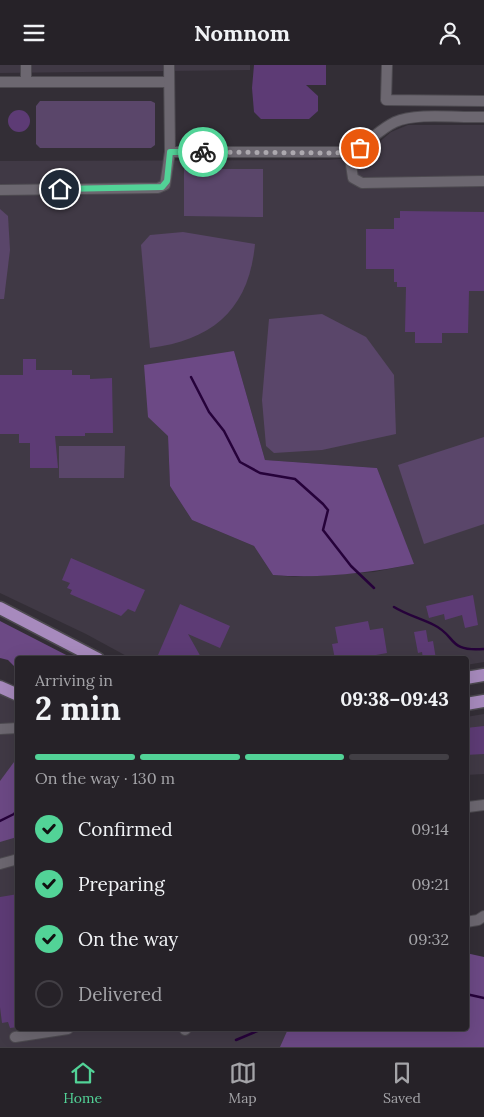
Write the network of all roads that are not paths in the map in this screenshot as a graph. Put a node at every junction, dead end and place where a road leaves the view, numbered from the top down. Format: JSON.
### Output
{"nodes":[{"id":1,"x":26,"y":65,"type":"edge"},
{"id":2,"x":169,"y":65,"type":"edge"},
{"id":3,"x":387,"y":65,"type":"edge"},
{"id":4,"x":0,"y":82,"type":"edge"},
{"id":5,"x":26,"y":82,"type":"junction"},
{"id":6,"x":169,"y":82,"type":"junction"},
{"id":7,"x":484,"y":101,"type":"edge"},
{"id":8,"x":484,"y":117,"type":"edge"},
{"id":9,"x":170,"y":152,"type":"junction"},
{"id":10,"x":349,"y":152,"type":"junction"},
{"id":11,"x":484,"y":181,"type":"edge"},
{"id":12,"x":0,"y":190,"type":"edge"},
{"id":13,"x":0,"y":608,"type":"edge"},
{"id":14,"x":92,"y":656,"type":"edge"},
{"id":15,"x":484,"y":675,"type":"edge"},
{"id":16,"x":469,"y":678,"type":"edge"},
{"id":17,"x":0,"y":687,"type":"edge"},
{"id":18,"x":15,"y":694,"type":"edge"},
{"id":19,"x":484,"y":701,"type":"edge"},
{"id":20,"x":469,"y":703,"type":"edge"},
{"id":21,"x":0,"y":729,"type":"edge"},
{"id":22,"x":15,"y":729,"type":"edge"},
{"id":23,"x":484,"y":805,"type":"edge"},
{"id":24,"x":469,"y":807,"type":"edge"},
{"id":25,"x":15,"y":860,"type":"edge"},
{"id":26,"x":0,"y":864,"type":"edge"},
{"id":27,"x":484,"y":915,"type":"edge"},
{"id":28,"x":469,"y":922,"type":"edge"},
{"id":29,"x":55,"y":1031,"type":"edge"},
{"id":30,"x":15,"y":1037,"type":"dead end"}],
"edges":[{"from":1,"to":5,"type":"street"},
{"from":2,"to":6,"type":"street"},
{"from":3,"to":7,"type":"street"},
{"from":4,"to":5,"type":"street"},
{"from":5,"to":6,"type":"street"},
{"from":6,"to":9,"type":"street"},
{"from":8,"to":10,"type":"street"},
{"from":9,"to":10,"type":"street"},
{"from":9,"to":12,"type":"street"},
{"from":10,"to":11,"type":"street"},
{"from":13,"to":14,"type":"main road"},
{"from":15,"to":16,"type":"main road"},
{"from":17,"to":18,"type":"main road"},
{"from":19,"to":20,"type":"main road"},
{"from":21,"to":22,"type":"street"},
{"from":23,"to":24,"type":"street"},
{"from":25,"to":26,"type":"street"},
{"from":27,"to":28,"type":"street"},
{"from":29,"to":30,"type":"street"}]}
